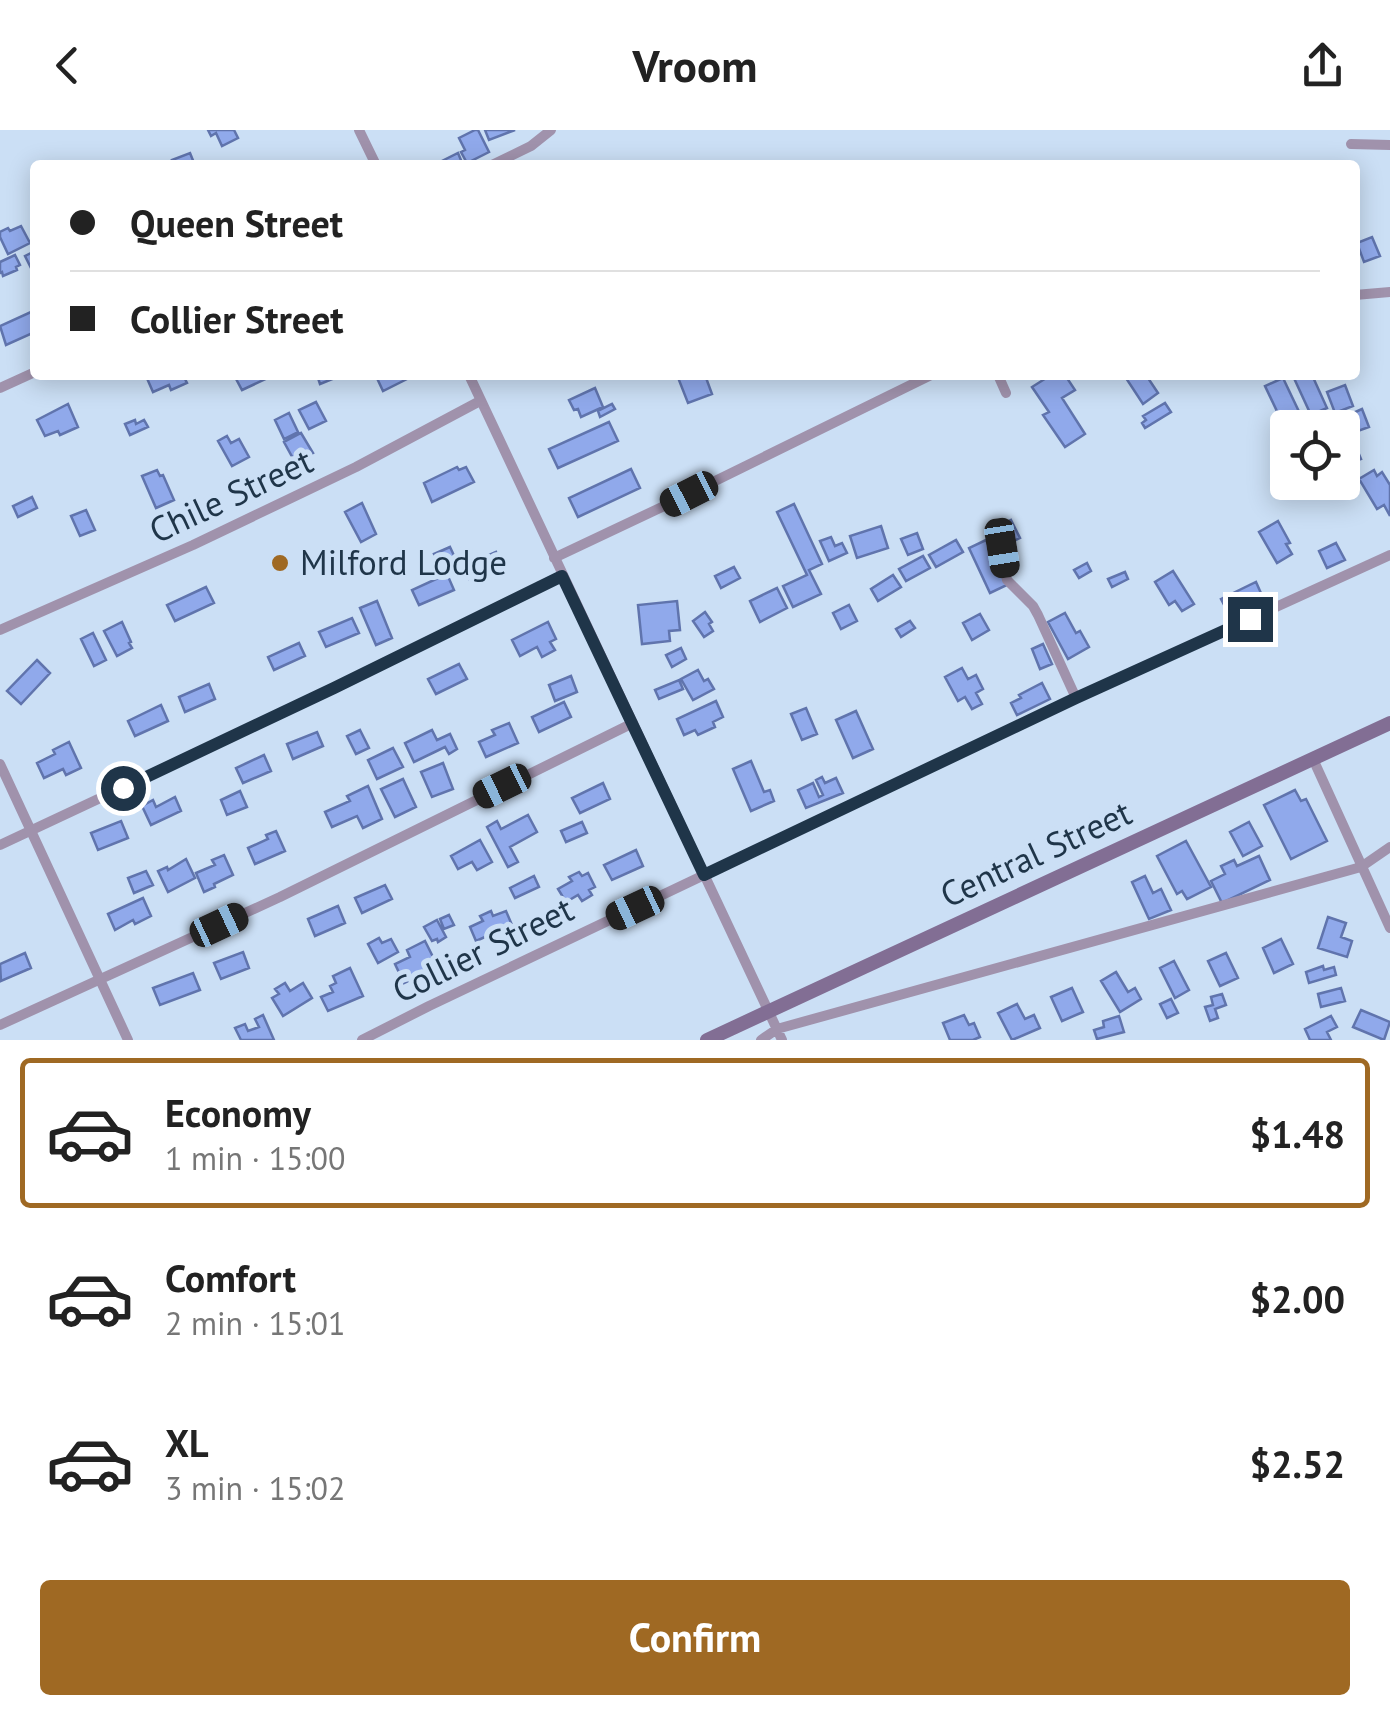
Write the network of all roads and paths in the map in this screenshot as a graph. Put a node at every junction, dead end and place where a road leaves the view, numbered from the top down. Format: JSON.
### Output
{"nodes":[{"id":1,"x":359,"y":130,"type":"edge"},
{"id":2,"x":550,"y":130,"type":"edge"},
{"id":3,"x":1351,"y":144,"type":"dead end"},
{"id":4,"x":1390,"y":144,"type":"edge"},
{"id":5,"x":374,"y":160,"type":"edge"},
{"id":6,"x":502,"y":160,"type":"edge"},
{"id":7,"x":1390,"y":292,"type":"edge"},
{"id":8,"x":1360,"y":295,"type":"edge"},
{"id":9,"x":30,"y":374,"type":"edge"},
{"id":10,"x":471,"y":380,"type":"edge"},
{"id":11,"x":922,"y":380,"type":"edge"},
{"id":12,"x":1000,"y":380,"type":"edge"},
{"id":13,"x":0,"y":388,"type":"edge"},
{"id":14,"x":1006,"y":392,"type":"dead end"},
{"id":15,"x":480,"y":402,"type":"junction"},
{"id":16,"x":1002,"y":548,"type":"dead end"},
{"id":17,"x":1390,"y":555,"type":"edge"},
{"id":18,"x":554,"y":558,"type":"junction"},
{"id":19,"x":562,"y":576,"type":"junction"},
{"id":20,"x":0,"y":630,"type":"edge"},
{"id":21,"x":1076,"y":698,"type":"junction"},
{"id":22,"x":1390,"y":722,"type":"edge"},
{"id":23,"x":633,"y":723,"type":"junction"},
{"id":24,"x":1313,"y":759,"type":"junction"},
{"id":25,"x":0,"y":764,"type":"edge"},
{"id":26,"x":32,"y":830,"type":"junction"},
{"id":27,"x":0,"y":844,"type":"edge"},
{"id":28,"x":1390,"y":847,"type":"edge"},
{"id":29,"x":1361,"y":867,"type":"junction"},
{"id":30,"x":704,"y":875,"type":"junction"},
{"id":31,"x":1390,"y":928,"type":"edge"},
{"id":32,"x":100,"y":980,"type":"junction"},
{"id":33,"x":769,"y":1010,"type":"junction"},
{"id":34,"x":0,"y":1025,"type":"edge"},
{"id":35,"x":780,"y":1034,"type":"edge"},
{"id":36,"x":128,"y":1040,"type":"edge"},
{"id":37,"x":362,"y":1040,"type":"edge"},
{"id":38,"x":707,"y":1040,"type":"edge"},
{"id":39,"x":761,"y":1040,"type":"edge"}],
"edges":[{"from":1,"to":5,"type":"street"},
{"from":2,"to":6,"type":"street"},
{"from":3,"to":4,"type":"street"},
{"from":7,"to":8,"type":"street"},
{"from":9,"to":13,"type":"street"},
{"from":10,"to":15,"type":"street"},
{"from":11,"to":18,"type":"street"},
{"from":12,"to":14,"type":"street"},
{"from":15,"to":18,"type":"street"},
{"from":15,"to":20,"type":"street","name":"Chile Street"},
{"from":16,"to":21,"type":"street"},
{"from":17,"to":21,"type":"street","name":"Collier Street"},
{"from":18,"to":19,"type":"street"},
{"from":19,"to":23,"type":"street"},
{"from":19,"to":26,"type":"street"},
{"from":21,"to":30,"type":"street","name":"Collier Street"},
{"from":22,"to":24,"type":"main road","name":"Central Street"},
{"from":23,"to":30,"type":"street"},
{"from":23,"to":32,"type":"street"},
{"from":24,"to":29,"type":"street"},
{"from":24,"to":33,"type":"main road","name":"Central Street"},
{"from":25,"to":26,"type":"street"},
{"from":26,"to":27,"type":"street"},
{"from":26,"to":32,"type":"street"},
{"from":28,"to":29,"type":"street"},
{"from":29,"to":31,"type":"street"},
{"from":29,"to":35,"type":"street"},
{"from":30,"to":33,"type":"street"},
{"from":30,"to":37,"type":"street","name":"Collier Street"},
{"from":32,"to":34,"type":"street"},
{"from":32,"to":36,"type":"street"},
{"from":33,"to":35,"type":"street"},
{"from":33,"to":38,"type":"main road","name":"Central Street"},
{"from":35,"to":39,"type":"street"}]}
